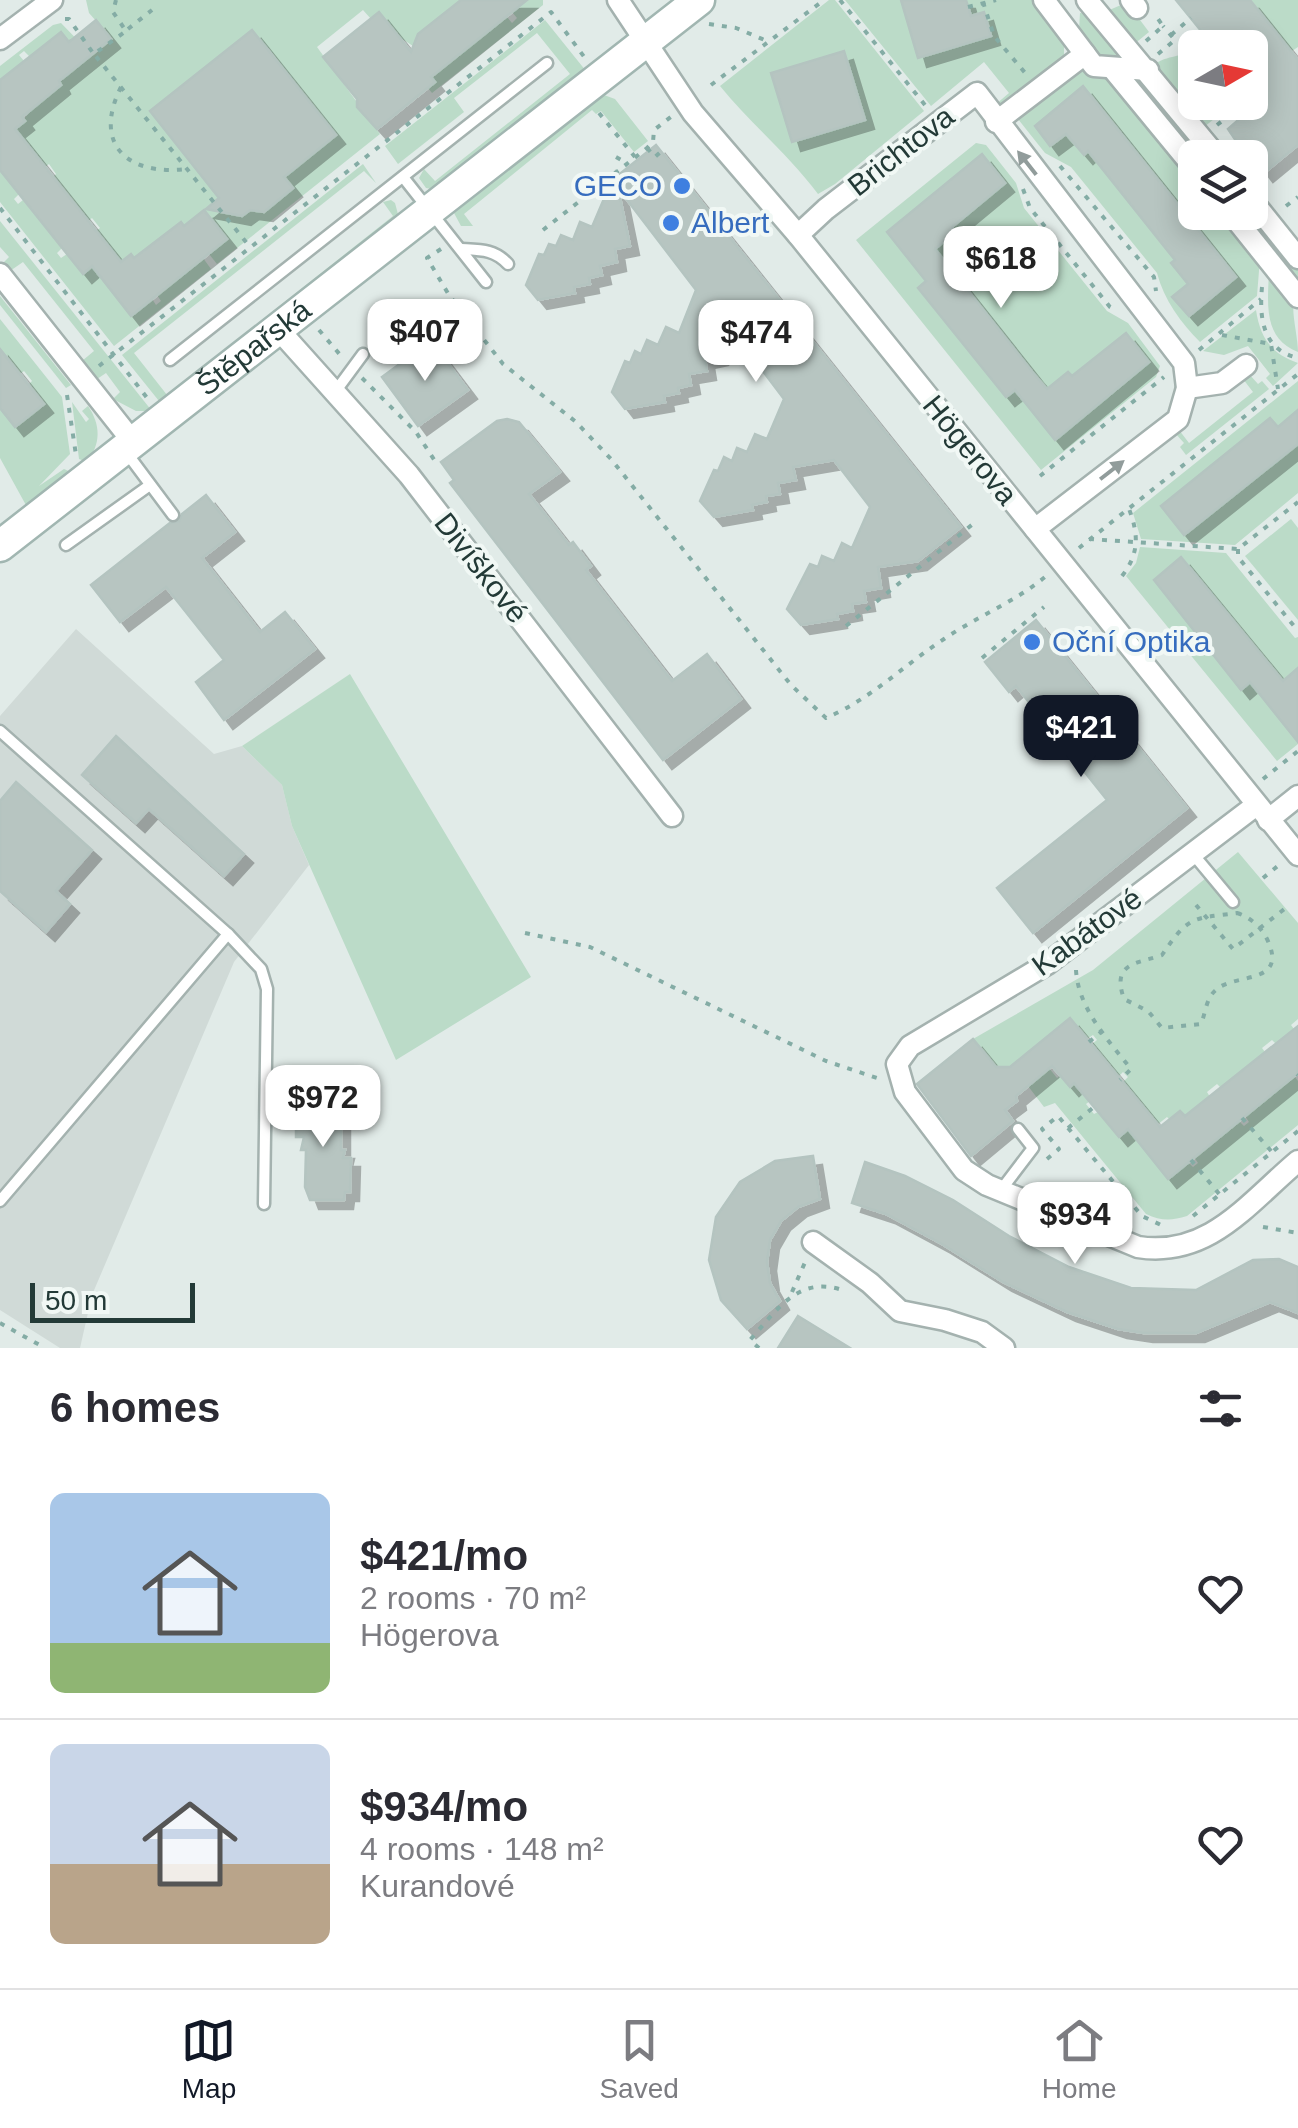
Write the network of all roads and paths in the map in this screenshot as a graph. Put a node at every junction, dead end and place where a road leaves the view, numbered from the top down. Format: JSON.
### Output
{"nodes":[{"id":1,"x":116,"y":0,"type":"edge"},
{"id":2,"x":618,"y":0,"type":"edge"},
{"id":3,"x":699,"y":0,"type":"edge"},
{"id":4,"x":824,"y":0,"type":"edge"},
{"id":5,"x":840,"y":0,"type":"edge"},
{"id":6,"x":996,"y":0,"type":"edge"},
{"id":7,"x":1044,"y":0,"type":"edge"},
{"id":8,"x":1078,"y":0,"type":"edge"},
{"id":9,"x":1086,"y":0,"type":"edge"},
{"id":10,"x":984,"y":2,"type":"edge"},
{"id":11,"x":968,"y":6,"type":"dead end"},
{"id":12,"x":1141,"y":7,"type":"edge"},
{"id":13,"x":53,"y":10,"type":"edge"},
{"id":14,"x":152,"y":10,"type":"dead end"},
{"id":15,"x":1191,"y":18,"type":"dead end"},
{"id":16,"x":1164,"y":26,"type":"junction"},
{"id":17,"x":736,"y":28,"type":"dead end"},
{"id":18,"x":126,"y":31,"type":"junction"},
{"id":19,"x":1071,"y":35,"type":"junction"},
{"id":20,"x":1170,"y":35,"type":"junction"},
{"id":21,"x":0,"y":39,"type":"edge"},
{"id":22,"x":768,"y":41,"type":"junction"},
{"id":23,"x":645,"y":43,"type":"junction"},
{"id":24,"x":94,"y":54,"type":"junction"},
{"id":25,"x":1085,"y":54,"type":"junction"},
{"id":26,"x":547,"y":63,"type":"dead end"},
{"id":27,"x":1141,"y":63,"type":"junction"},
{"id":28,"x":591,"y":66,"type":"dead end"},
{"id":29,"x":1112,"y":68,"type":"junction"},
{"id":30,"x":711,"y":86,"type":"dead end"},
{"id":31,"x":121,"y":87,"type":"junction"},
{"id":32,"x":1039,"y":90,"type":"junction"},
{"id":33,"x":599,"y":112,"type":"dead end"},
{"id":34,"x":678,"y":112,"type":"dead end"},
{"id":35,"x":1225,"y":120,"type":"edge"},
{"id":36,"x":939,"y":122,"type":"junction"},
{"id":37,"x":996,"y":122,"type":"junction"},
{"id":38,"x":1202,"y":138,"type":"joint"},
{"id":39,"x":646,"y":148,"type":"junction"},
{"id":40,"x":666,"y":148,"type":"dead end"},
{"id":41,"x":1178,"y":149,"type":"edge"},
{"id":42,"x":616,"y":157,"type":"dead end"},
{"id":43,"x":635,"y":157,"type":"junction"},
{"id":44,"x":627,"y":163,"type":"junction"},
{"id":45,"x":187,"y":169,"type":"junction"},
{"id":46,"x":403,"y":177,"type":"junction"},
{"id":47,"x":0,"y":208,"type":"edge"},
{"id":48,"x":432,"y":211,"type":"junction"},
{"id":49,"x":1268,"y":220,"type":"edge"},
{"id":50,"x":543,"y":230,"type":"dead end"},
{"id":51,"x":1244,"y":230,"type":"edge"},
{"id":52,"x":798,"y":235,"type":"junction"},
{"id":53,"x":250,"y":247,"type":"junction"},
{"id":54,"x":441,"y":248,"type":"dead end"},
{"id":55,"x":461,"y":248,"type":"junction"},
{"id":56,"x":1298,"y":258,"type":"edge"},
{"id":57,"x":508,"y":264,"type":"dead end"},
{"id":58,"x":0,"y":274,"type":"edge"},
{"id":59,"x":486,"y":282,"type":"dead end"},
{"id":60,"x":1261,"y":299,"type":"dead end"},
{"id":61,"x":1298,"y":301,"type":"edge"},
{"id":62,"x":1298,"y":317,"type":"edge"},
{"id":63,"x":314,"y":322,"type":"dead end"},
{"id":64,"x":278,"y":330,"type":"junction"},
{"id":65,"x":1220,"y":334,"type":"junction"},
{"id":66,"x":114,"y":352,"type":"junction"},
{"id":67,"x":363,"y":354,"type":"dead end"},
{"id":68,"x":170,"y":360,"type":"dead end"},
{"id":69,"x":1184,"y":363,"type":"junction"},
{"id":70,"x":1246,"y":364,"type":"dead end"},
{"id":71,"x":353,"y":368,"type":"junction"},
{"id":72,"x":92,"y":372,"type":"dead end"},
{"id":73,"x":1298,"y":374,"type":"edge"},
{"id":74,"x":77,"y":384,"type":"dead end"},
{"id":75,"x":1188,"y":388,"type":"junction"},
{"id":76,"x":1278,"y":389,"type":"junction"},
{"id":77,"x":335,"y":392,"type":"junction"},
{"id":78,"x":162,"y":419,"type":"junction"},
{"id":79,"x":128,"y":446,"type":"junction"},
{"id":80,"x":68,"y":460,"type":"dead end"},
{"id":81,"x":434,"y":461,"type":"dead end"},
{"id":82,"x":1040,"y":476,"type":"dead end"},
{"id":83,"x":150,"y":484,"type":"junction"},
{"id":84,"x":1298,"y":502,"type":"edge"},
{"id":85,"x":1129,"y":509,"type":"junction"},
{"id":86,"x":173,"y":515,"type":"dead end"},
{"id":87,"x":973,"y":524,"type":"dead end"},
{"id":88,"x":1035,"y":529,"type":"junction"},
{"id":89,"x":1089,"y":540,"type":"junction"},
{"id":90,"x":1136,"y":542,"type":"junction"},
{"id":91,"x":0,"y":546,"type":"edge"},
{"id":92,"x":66,"y":546,"type":"dead end"},
{"id":93,"x":1238,"y":549,"type":"junction"},
{"id":94,"x":1062,"y":563,"type":"junction"},
{"id":95,"x":1122,"y":576,"type":"dead end"},
{"id":96,"x":1044,"y":607,"type":"dead end"},
{"id":97,"x":846,"y":626,"type":"dead end"},
{"id":98,"x":1298,"y":631,"type":"edge"},
{"id":99,"x":982,"y":658,"type":"dead end"},
{"id":100,"x":0,"y":731,"type":"edge"},
{"id":101,"x":1298,"y":751,"type":"edge"},
{"id":102,"x":1298,"y":796,"type":"edge"},
{"id":103,"x":1256,"y":807,"type":"junction"},
{"id":104,"x":672,"y":816,"type":"dead end"},
{"id":105,"x":1193,"y":854,"type":"junction"},
{"id":106,"x":1298,"y":856,"type":"edge"},
{"id":107,"x":1233,"y":902,"type":"dead end"},
{"id":108,"x":1196,"y":905,"type":"dead end"},
{"id":109,"x":1288,"y":908,"type":"dead end"},
{"id":110,"x":1261,"y":928,"type":"junction"},
{"id":111,"x":524,"y":933,"type":"dead end"},
{"id":112,"x":228,"y":934,"type":"junction"},
{"id":113,"x":1072,"y":945,"type":"junction"},
{"id":114,"x":1102,"y":1031,"type":"junction"},
{"id":115,"x":1089,"y":1042,"type":"dead end"},
{"id":116,"x":1120,"y":1080,"type":"dead end"},
{"id":117,"x":891,"y":1083,"type":"dead end"},
{"id":118,"x":1094,"y":1106,"type":"dead end"},
{"id":119,"x":1242,"y":1118,"type":"dead end"},
{"id":120,"x":1068,"y":1128,"type":"junction"},
{"id":121,"x":1018,"y":1129,"type":"dead end"},
{"id":122,"x":1298,"y":1131,"type":"edge"},
{"id":123,"x":1272,"y":1152,"type":"junction"},
{"id":124,"x":1046,"y":1160,"type":"dead end"},
{"id":125,"x":1191,"y":1160,"type":"dead end"},
{"id":126,"x":1298,"y":1161,"type":"edge"},
{"id":127,"x":1001,"y":1190,"type":"junction"},
{"id":128,"x":1220,"y":1195,"type":"junction"},
{"id":129,"x":0,"y":1201,"type":"edge"},
{"id":130,"x":264,"y":1204,"type":"dead end"},
{"id":131,"x":1190,"y":1219,"type":"dead end"},
{"id":132,"x":1172,"y":1226,"type":"dead end"},
{"id":133,"x":1263,"y":1227,"type":"dead end"},
{"id":134,"x":1298,"y":1233,"type":"edge"},
{"id":135,"x":813,"y":1242,"type":"joint"},
{"id":136,"x":0,"y":1323,"type":"edge"},
{"id":137,"x":46,"y":1348,"type":"edge"},
{"id":138,"x":759,"y":1348,"type":"edge"},
{"id":139,"x":1004,"y":1348,"type":"edge"}],
"edges":[{"from":1,"to":18,"type":"path"},
{"from":2,"to":23,"type":"street","name":"Högerova"},
{"from":3,"to":23,"type":"street","name":"Štěpařská"},
{"from":4,"to":22,"type":"path"},
{"from":5,"to":36,"type":"path"},
{"from":6,"to":10,"type":"path"},
{"from":7,"to":19,"type":"street"},
{"from":8,"to":19,"type":"street"},
{"from":9,"to":27,"type":"street"},
{"from":10,"to":11,"type":"path"},
{"from":10,"to":32,"type":"path"},
{"from":12,"to":16,"type":"path"},
{"from":13,"to":21,"type":"street"},
{"from":13,"to":24,"type":"path"},
{"from":14,"to":18,"type":"path"},
{"from":15,"to":20,"type":"path"},
{"from":16,"to":20,"type":"path"},
{"from":16,"to":27,"type":"path"},
{"from":17,"to":22,"type":"path"},
{"from":18,"to":24,"type":"path"},
{"from":19,"to":25,"type":"street"},
{"from":20,"to":27,"type":"path"},
{"from":22,"to":30,"type":"path"},
{"from":23,"to":48,"type":"street","name":"Štěpařská"},
{"from":23,"to":52,"type":"street","name":"Högerova"},
{"from":24,"to":31,"type":"path"},
{"from":25,"to":29,"type":"street"},
{"from":25,"to":32,"type":"street"},
{"from":26,"to":46,"type":"lane"},
{"from":27,"to":29,"type":"street"},
{"from":27,"to":38,"type":"street"},
{"from":28,"to":53,"type":"path"},
{"from":29,"to":41,"type":"street"},
{"from":31,"to":45,"type":"path"},
{"from":31,"to":45,"type":"path"},
{"from":32,"to":37,"type":"street"},
{"from":33,"to":43,"type":"path"},
{"from":34,"to":39,"type":"path"},
{"from":35,"to":38,"type":"path"},
{"from":36,"to":37,"type":"street","name":"Brichtova"},
{"from":36,"to":52,"type":"street","name":"Brichtova"},
{"from":69,"to":37,"type":"street","name":"Brichtova","one_way":true},
{"from":39,"to":40,"type":"path"},
{"from":39,"to":43,"type":"path"},
{"from":42,"to":44,"type":"path"},
{"from":43,"to":44,"type":"path"},
{"from":44,"to":50,"type":"path"},
{"from":45,"to":53,"type":"path"},
{"from":46,"to":48,"type":"lane"},
{"from":46,"to":68,"type":"lane"},
{"from":47,"to":66,"type":"path"},
{"from":48,"to":55,"type":"lane"},
{"from":48,"to":64,"type":"street","name":"Štěpařská"},
{"from":49,"to":56,"type":"street"},
{"from":51,"to":61,"type":"street"},
{"from":52,"to":88,"type":"street","name":"Högerova"},
{"from":53,"to":66,"type":"path"},
{"from":54,"to":94,"type":"path"},
{"from":55,"to":57,"type":"lane"},
{"from":55,"to":59,"type":"lane"},
{"from":58,"to":79,"type":"street"},
{"from":60,"to":65,"type":"path"},
{"from":61,"to":62,"type":"street"},
{"from":63,"to":71,"type":"path"},
{"from":64,"to":77,"type":"street","name":"Divíškové"},
{"from":64,"to":78,"type":"street","name":"Štěpařská"},
{"from":65,"to":69,"type":"path"},
{"from":65,"to":76,"type":"path"},
{"from":66,"to":72,"type":"path"},
{"from":66,"to":78,"type":"path"},
{"from":67,"to":71,"type":"lane"},
{"from":69,"to":75,"type":"street","name":"Brichtova"},
{"from":69,"to":82,"type":"path"},
{"from":70,"to":75,"type":"street"},
{"from":71,"to":77,"type":"lane"},
{"from":71,"to":81,"type":"path"},
{"from":73,"to":76,"type":"path"},
{"from":74,"to":80,"type":"path"},
{"from":88,"to":75,"type":"street","one_way":true},
{"from":76,"to":85,"type":"path"},
{"from":77,"to":104,"type":"street","name":"Divíškové"},
{"from":78,"to":79,"type":"street","name":"Štěpařská"},
{"from":79,"to":83,"type":"lane"},
{"from":79,"to":91,"type":"street","name":"Štěpařská"},
{"from":83,"to":86,"type":"lane"},
{"from":83,"to":92,"type":"lane"},
{"from":84,"to":93,"type":"path"},
{"from":85,"to":89,"type":"path"},
{"from":85,"to":90,"type":"path"},
{"from":87,"to":97,"type":"path"},
{"from":88,"to":94,"type":"street","name":"Högerova"},
{"from":89,"to":90,"type":"path"},
{"from":89,"to":94,"type":"path"},
{"from":90,"to":93,"type":"path"},
{"from":90,"to":95,"type":"path"},
{"from":93,"to":98,"type":"path"},
{"from":94,"to":103,"type":"street","name":"Högerova"},
{"from":96,"to":99,"type":"path"},
{"from":100,"to":112,"type":"lane"},
{"from":101,"to":103,"type":"path"},
{"from":102,"to":103,"type":"street","name":"Kabátové"},
{"from":103,"to":105,"type":"street","name":"Kabátové"},
{"from":103,"to":106,"type":"street","name":"Högerova"},
{"from":105,"to":107,"type":"lane"},
{"from":105,"to":113,"type":"street","name":"Kabátové"},
{"from":108,"to":110,"type":"path"},
{"from":109,"to":110,"type":"path"},
{"from":110,"to":110,"type":"path"},
{"from":111,"to":117,"type":"path"},
{"from":112,"to":129,"type":"lane"},
{"from":112,"to":130,"type":"lane"},
{"from":113,"to":114,"type":"path"},
{"from":113,"to":127,"type":"street","name":"Kabátové"},
{"from":114,"to":115,"type":"path"},
{"from":114,"to":116,"type":"path"},
{"from":118,"to":120,"type":"path"},
{"from":119,"to":123,"type":"path"},
{"from":120,"to":124,"type":"path"},
{"from":120,"to":132,"type":"path"},
{"from":121,"to":127,"type":"lane"},
{"from":122,"to":123,"type":"path"},
{"from":123,"to":128,"type":"path"},
{"from":125,"to":128,"type":"path"},
{"from":126,"to":127,"type":"street"},
{"from":128,"to":131,"type":"path"},
{"from":133,"to":134,"type":"path"},
{"from":135,"to":138,"type":"path"},
{"from":135,"to":139,"type":"street"},
{"from":136,"to":137,"type":"path"}]}
